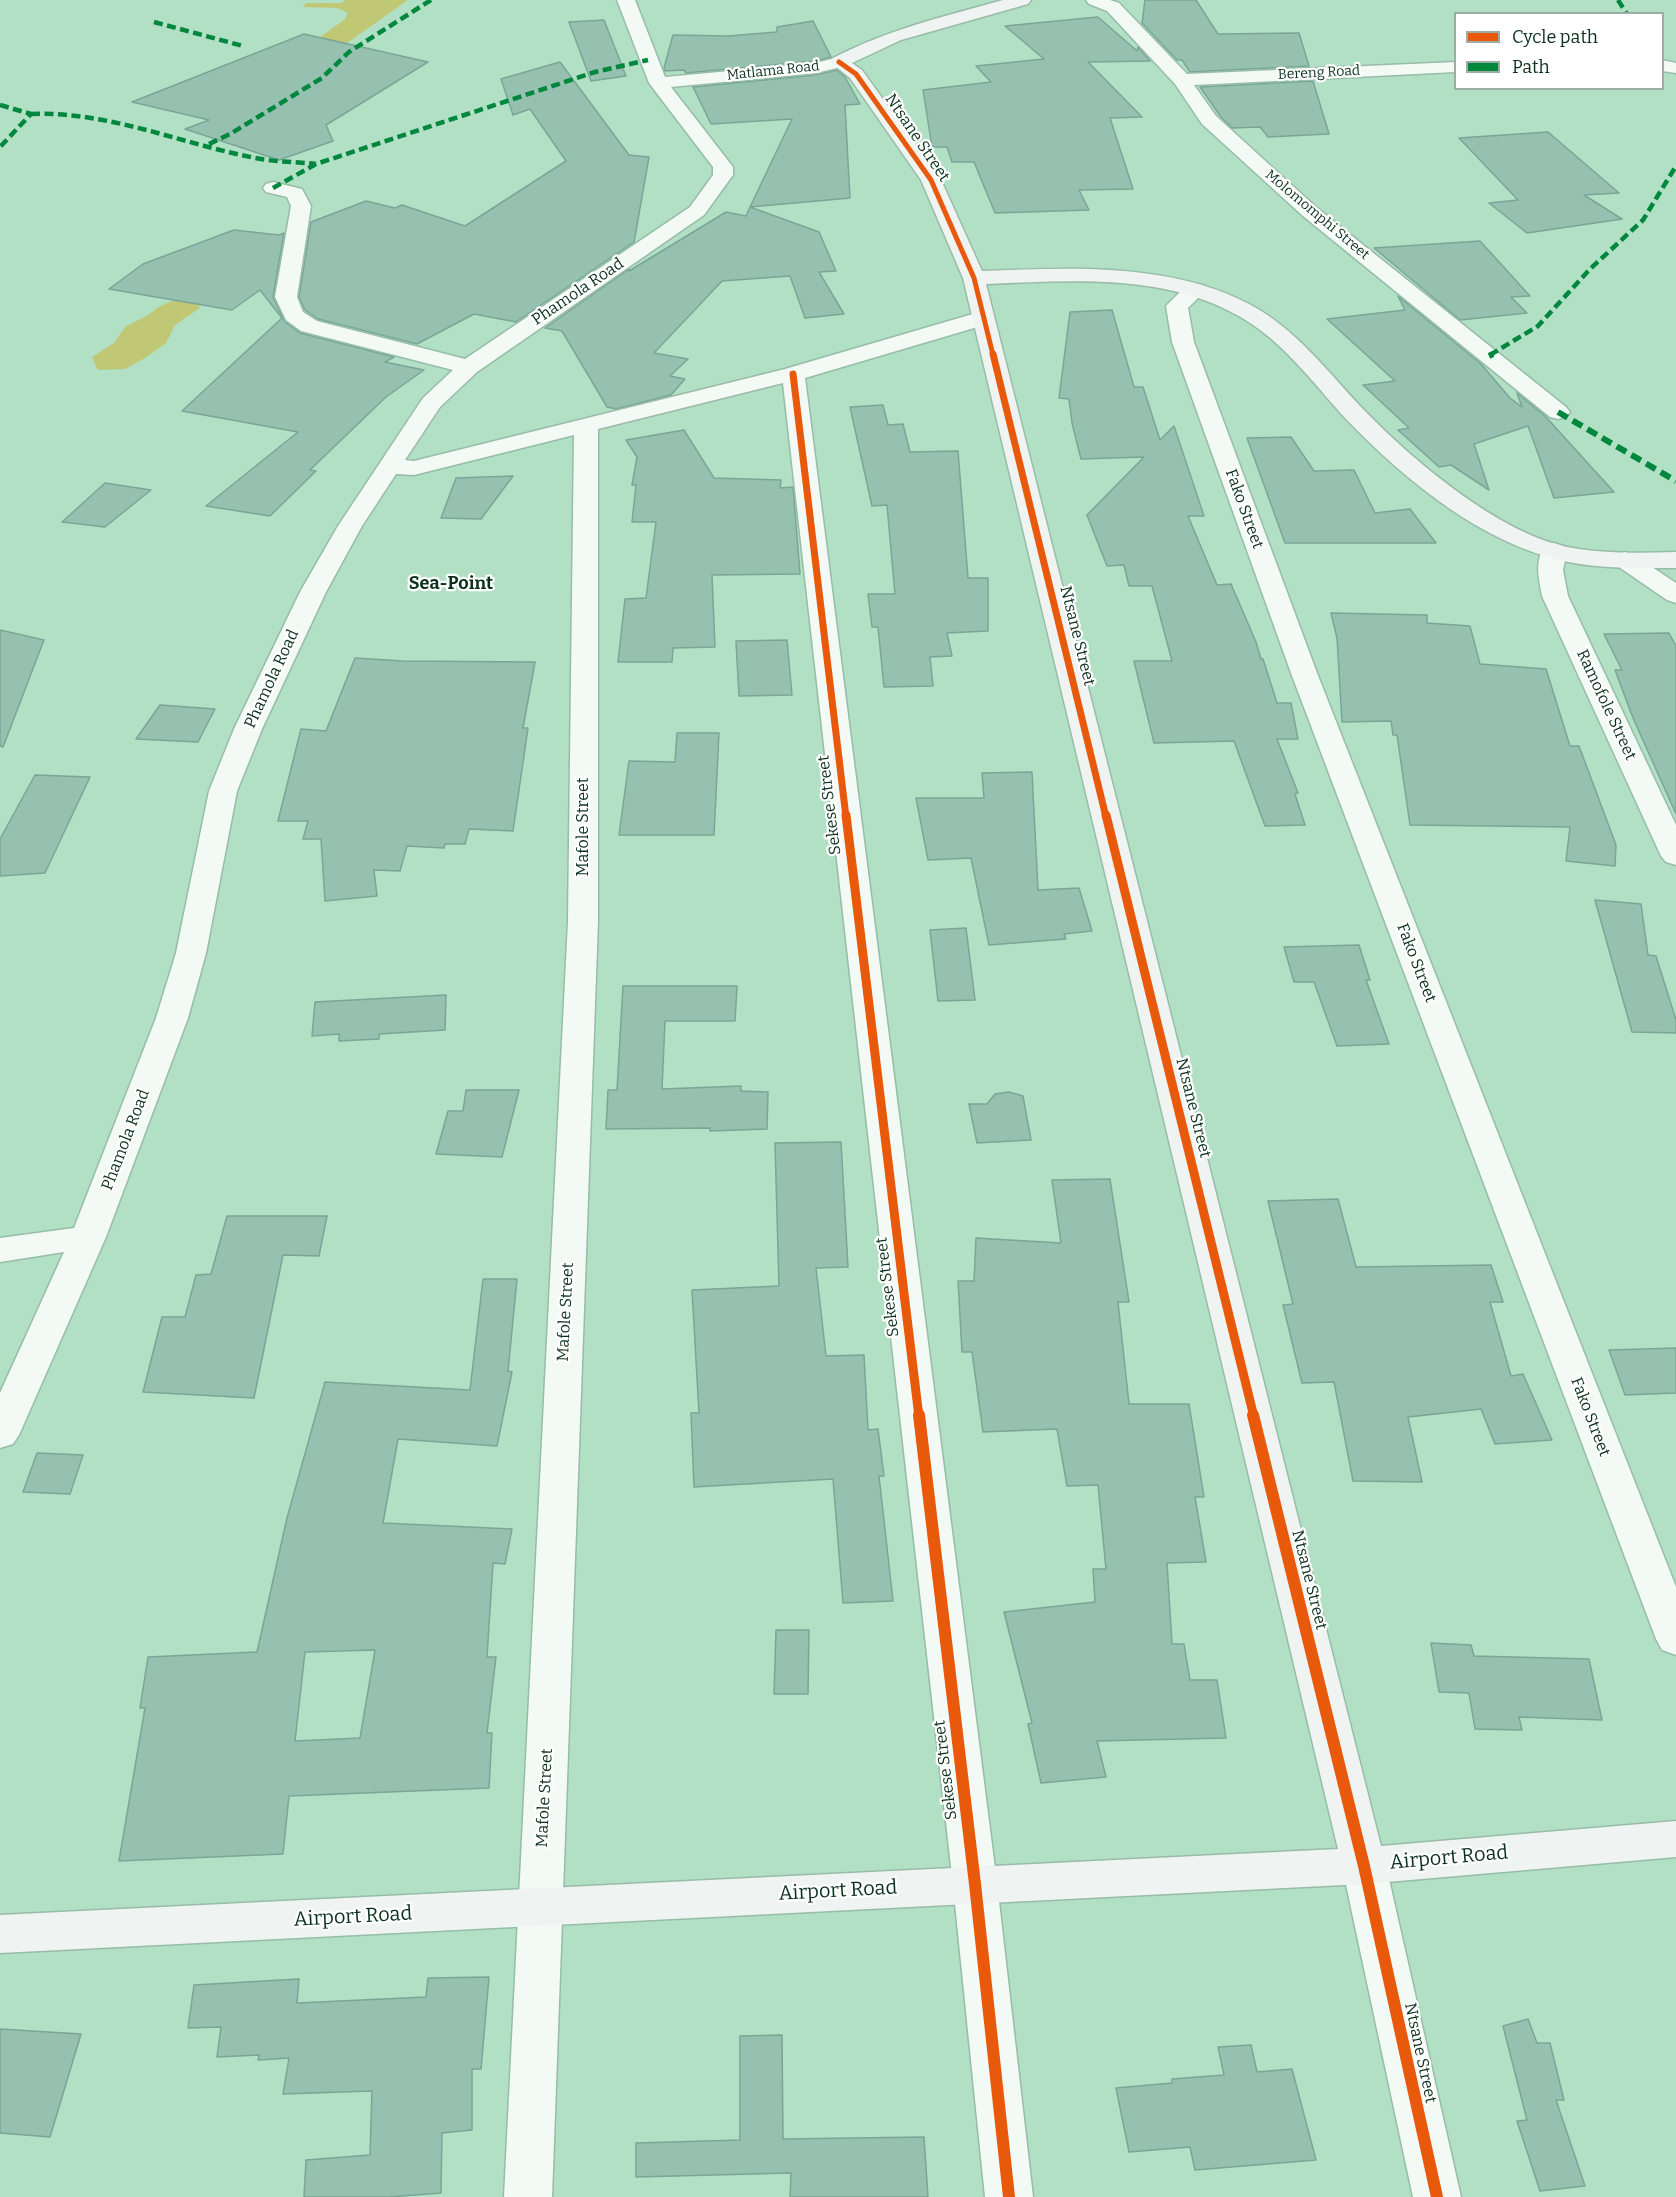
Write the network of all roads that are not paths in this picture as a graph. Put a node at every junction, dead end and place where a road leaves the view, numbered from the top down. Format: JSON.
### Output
{"nodes":[{"id":1,"x":626,"y":0,"type":"edge"},
{"id":2,"x":1022,"y":0,"type":"edge"},
{"id":3,"x":1095,"y":0,"type":"edge"},
{"id":4,"x":839,"y":62,"type":"junction"},
{"id":5,"x":1454,"y":67,"type":"edge"},
{"id":6,"x":1182,"y":80,"type":"junction"},
{"id":7,"x":658,"y":83,"type":"junction"},
{"id":8,"x":273,"y":188,"type":"dead end"},
{"id":9,"x":974,"y":278,"type":"junction"},
{"id":10,"x":1195,"y":290,"type":"junction"},
{"id":11,"x":983,"y":318,"type":"junction"},
{"id":12,"x":469,"y":367,"type":"junction"},
{"id":13,"x":793,"y":375,"type":"junction"},
{"id":14,"x":1558,"y":412,"type":"dead end"},
{"id":15,"x":586,"y":427,"type":"junction"},
{"id":16,"x":389,"y":467,"type":"junction"},
{"id":17,"x":1554,"y":551,"type":"junction"},
{"id":18,"x":1625,"y":560,"type":"junction"},
{"id":19,"x":1676,"y":560,"type":"edge"},
{"id":20,"x":1676,"y":595,"type":"edge"},
{"id":21,"x":1676,"y":856,"type":"edge"},
{"id":22,"x":88,"y":1238,"type":"junction"},
{"id":23,"x":0,"y":1250,"type":"edge"},
{"id":24,"x":0,"y":1435,"type":"edge"},
{"id":25,"x":1676,"y":1639,"type":"edge"},
{"id":26,"x":1676,"y":1839,"type":"edge"},
{"id":27,"x":1364,"y":1866,"type":"junction"},
{"id":28,"x":975,"y":1884,"type":"junction"},
{"id":29,"x":540,"y":1907,"type":"junction"},
{"id":30,"x":0,"y":1934,"type":"edge"},
{"id":31,"x":528,"y":2197,"type":"edge"},
{"id":32,"x":1009,"y":2197,"type":"edge"},
{"id":33,"x":1437,"y":2197,"type":"edge"}],
"edges":[{"from":1,"to":7,"type":"street","name":"Phamola Road"},
{"from":2,"to":4,"type":"street","name":"Matlama Road"},
{"from":3,"to":6,"type":"street","name":"Molomomphi Street"},
{"from":4,"to":7,"type":"street","name":"Matlama Road"},
{"from":4,"to":9,"type":"street","name":"Ntsane Street"},
{"from":5,"to":6,"type":"street","name":"Bereng Road"},
{"from":6,"to":14,"type":"street","name":"Molomomphi Street"},
{"from":7,"to":12,"type":"street","name":"Phamola Road"},
{"from":8,"to":12,"type":"street"},
{"from":9,"to":10,"type":"street"},
{"from":9,"to":11,"type":"street","name":"Ntsane Street"},
{"from":10,"to":17,"type":"street"},
{"from":10,"to":25,"type":"street","name":"Fako Street"},
{"from":11,"to":13,"type":"street"},
{"from":11,"to":27,"type":"street","name":"Ntsane Street"},
{"from":12,"to":16,"type":"street","name":"Phamola Road"},
{"from":13,"to":15,"type":"street"},
{"from":13,"to":28,"type":"street","name":"Sekese Street"},
{"from":15,"to":16,"type":"street"},
{"from":15,"to":29,"type":"street","name":"Mafole Street"},
{"from":16,"to":22,"type":"street","name":"Phamola Road"},
{"from":17,"to":18,"type":"street"},
{"from":17,"to":21,"type":"street","name":"Ramofole Street"},
{"from":18,"to":19,"type":"street"},
{"from":18,"to":20,"type":"street"},
{"from":22,"to":23,"type":"street"},
{"from":22,"to":24,"type":"street","name":"Phamola Road"},
{"from":26,"to":27,"type":"street","name":"Airport Road"},
{"from":27,"to":28,"type":"street","name":"Airport Road"},
{"from":27,"to":33,"type":"street","name":"Ntsane Street"},
{"from":28,"to":29,"type":"street","name":"Airport Road"},
{"from":28,"to":32,"type":"street","name":"Sekese Street"},
{"from":29,"to":30,"type":"street","name":"Airport Road"},
{"from":29,"to":31,"type":"street","name":"Mafole Street"}]}
